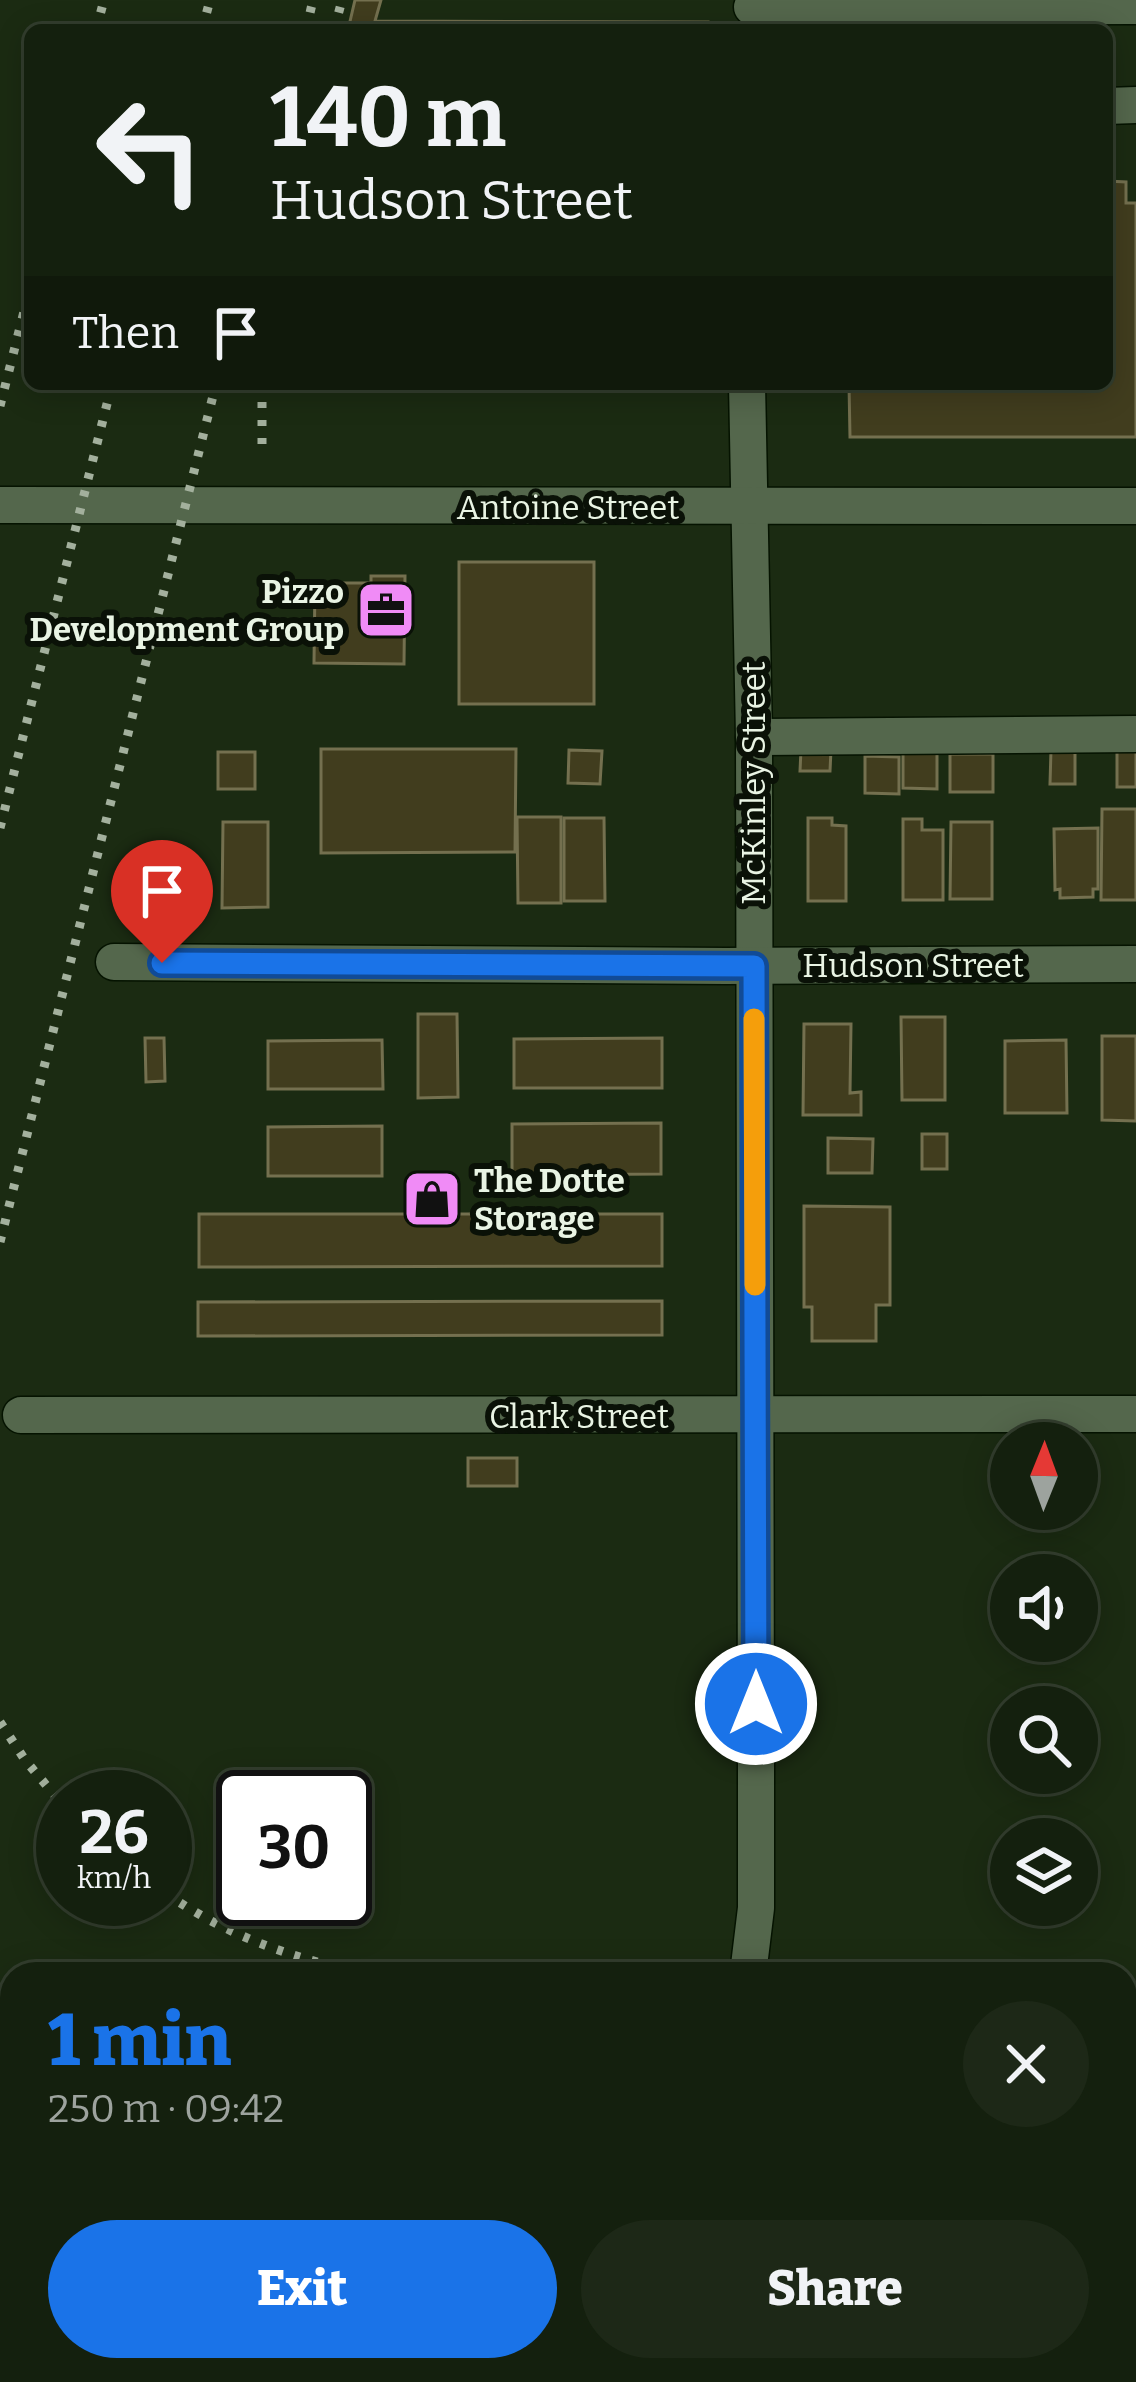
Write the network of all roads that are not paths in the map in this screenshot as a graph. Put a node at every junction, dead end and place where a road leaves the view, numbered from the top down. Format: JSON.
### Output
{"nodes":[{"id":1,"x":1136,"y":6,"type":"edge"},
{"id":2,"x":752,"y":12,"type":"edge"},
{"id":3,"x":747,"y":390,"type":"edge"},
{"id":4,"x":0,"y":505,"type":"edge"},
{"id":5,"x":1136,"y":506,"type":"edge"},
{"id":6,"x":750,"y":507,"type":"junction"},
{"id":7,"x":1136,"y":734,"type":"edge"},
{"id":8,"x":754,"y":737,"type":"junction"},
{"id":9,"x":114,"y":962,"type":"dead end"},
{"id":10,"x":1136,"y":964,"type":"edge"},
{"id":11,"x":754,"y":966,"type":"junction"},
{"id":12,"x":1136,"y":1414,"type":"edge"},
{"id":13,"x":21,"y":1415,"type":"dead end"},
{"id":14,"x":755,"y":1416,"type":"junction"},
{"id":15,"x":749,"y":1962,"type":"edge"}],
"edges":[{"from":1,"to":2,"type":"street"},
{"from":3,"to":6,"type":"street","name":"McKinley Street"},
{"from":4,"to":6,"type":"street","name":"Antoine Street"},
{"from":5,"to":6,"type":"street","name":"Antoine Street"},
{"from":6,"to":8,"type":"street","name":"McKinley Street"},
{"from":7,"to":8,"type":"street"},
{"from":8,"to":11,"type":"street","name":"McKinley Street"},
{"from":9,"to":11,"type":"street","name":"Hudson Street"},
{"from":10,"to":11,"type":"street","name":"Hudson Street"},
{"from":11,"to":14,"type":"street","name":"McKinley Street"},
{"from":12,"to":14,"type":"street","name":"Clark Street"},
{"from":13,"to":14,"type":"street","name":"Clark Street"},
{"from":14,"to":15,"type":"street","name":"McKinley Street"}]}
